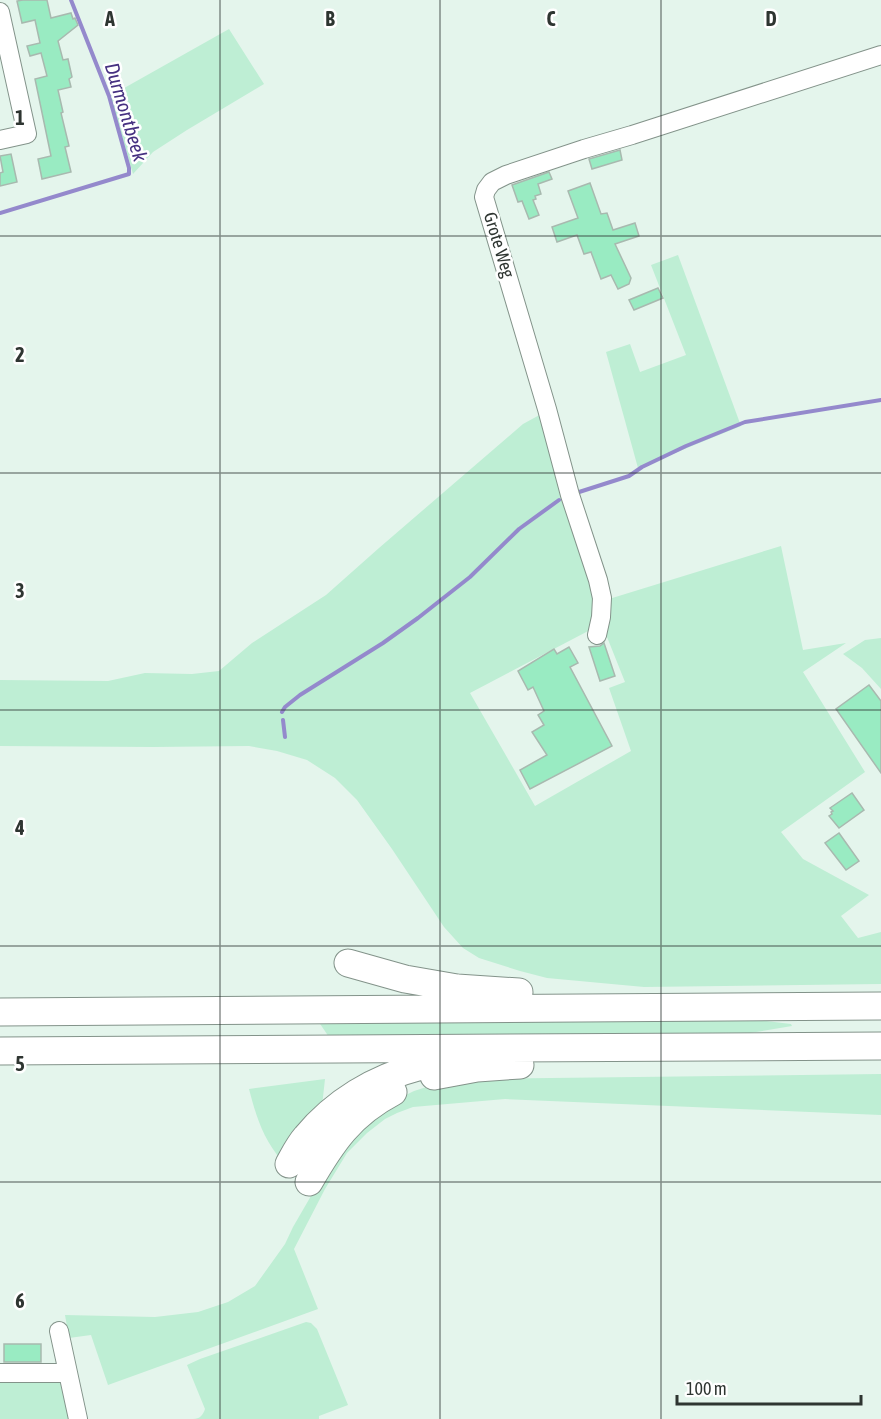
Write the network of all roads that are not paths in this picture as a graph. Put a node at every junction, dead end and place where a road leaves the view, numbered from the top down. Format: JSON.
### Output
{"nodes":[{"id":1,"x":0,"y":12,"type":"edge"},
{"id":2,"x":881,"y":55,"type":"edge"},
{"id":3,"x":0,"y":140,"type":"edge"},
{"id":4,"x":597,"y":635,"type":"dead end"},
{"id":5,"x":348,"y":963,"type":"dead end"},
{"id":6,"x":881,"y":1006,"type":"edge"},
{"id":7,"x":648,"y":1008,"type":"junction"},
{"id":8,"x":0,"y":1012,"type":"edge"},
{"id":9,"x":881,"y":1046,"type":"edge"},
{"id":10,"x":0,"y":1051,"type":"edge"},
{"id":11,"x":597,"y":1053,"type":"junction"},
{"id":12,"x":289,"y":1164,"type":"dead end"},
{"id":13,"x":309,"y":1182,"type":"dead end"},
{"id":14,"x":59,"y":1331,"type":"dead end"},
{"id":15,"x":0,"y":1373,"type":"edge"},
{"id":16,"x":68,"y":1373,"type":"junction"},
{"id":17,"x":78,"y":1419,"type":"edge"}],
"edges":[{"from":1,"to":3,"type":"street"},
{"from":2,"to":4,"type":"street","name":"Grote Weg"},
{"from":5,"to":7,"type":"highway"},
{"from":6,"to":7,"type":"highway"},
{"from":7,"to":8,"type":"highway"},
{"from":9,"to":11,"type":"highway"},
{"from":10,"to":11,"type":"highway"},
{"from":11,"to":12,"type":"highway"},
{"from":11,"to":13,"type":"highway"},
{"from":14,"to":16,"type":"street"},
{"from":15,"to":16,"type":"street"},
{"from":16,"to":17,"type":"street"}]}
